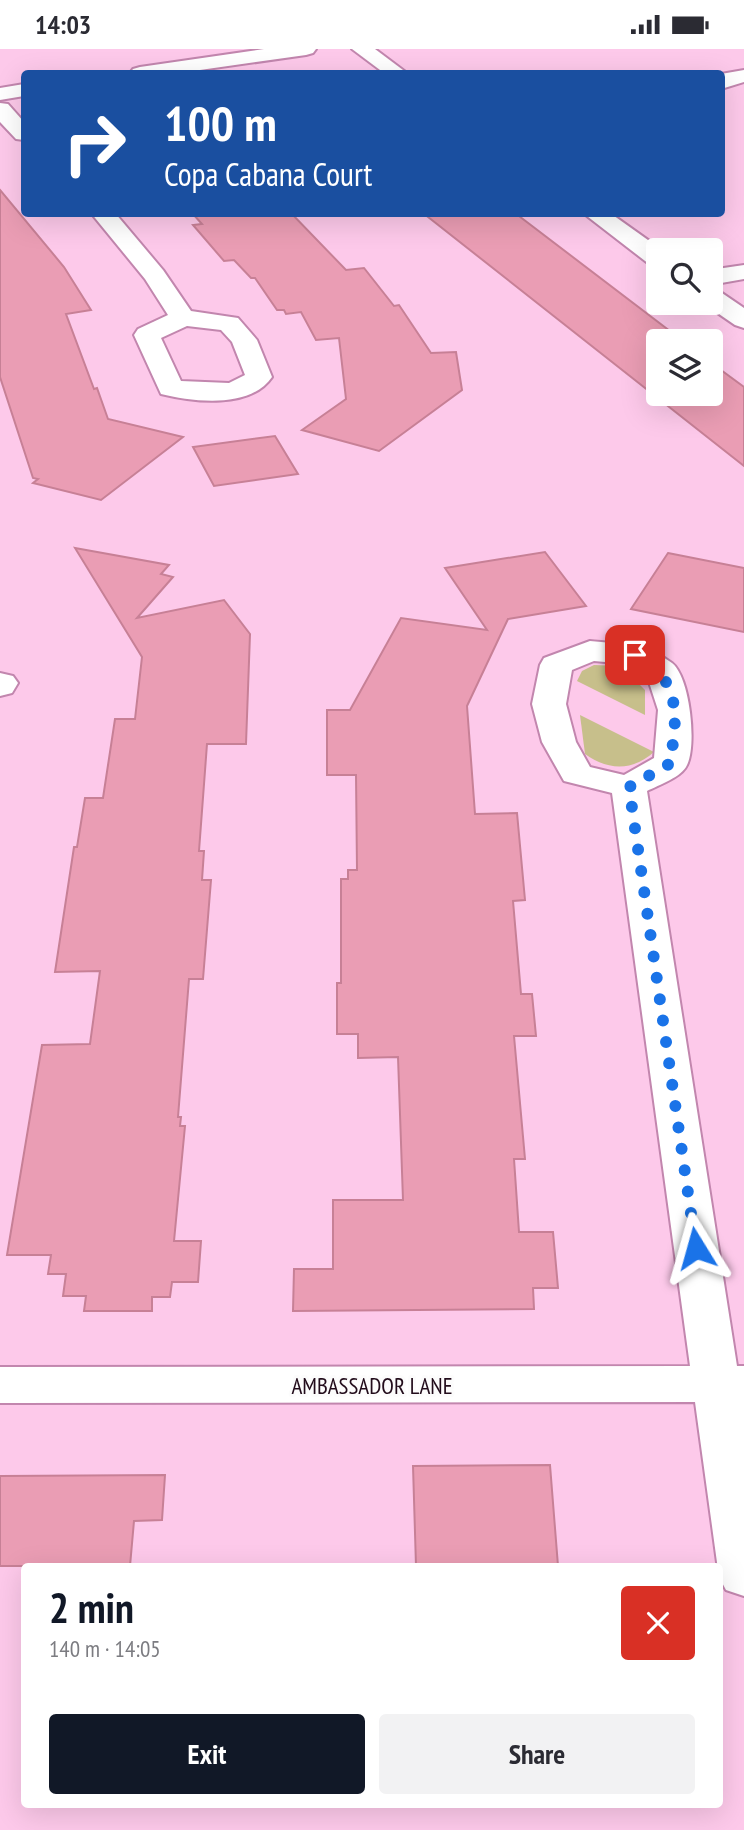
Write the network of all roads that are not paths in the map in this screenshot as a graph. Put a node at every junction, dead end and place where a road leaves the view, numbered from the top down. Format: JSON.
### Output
{"nodes":[{"id":1,"x":306,"y":49,"type":"edge"},
{"id":2,"x":362,"y":49,"type":"edge"},
{"id":3,"x":160,"y":70,"type":"edge"},
{"id":4,"x":393,"y":70,"type":"edge"},
{"id":5,"x":744,"y":76,"type":"edge"},
{"id":6,"x":725,"y":79,"type":"edge"},
{"id":7,"x":21,"y":90,"type":"edge"},
{"id":8,"x":0,"y":94,"type":"edge"},
{"id":9,"x":725,"y":94,"type":"edge"},
{"id":10,"x":744,"y":96,"type":"edge"},
{"id":11,"x":0,"y":109,"type":"edge"},
{"id":12,"x":21,"y":131,"type":"edge"},
{"id":13,"x":105,"y":217,"type":"edge"},
{"id":14,"x":600,"y":217,"type":"edge"},
{"id":15,"x":646,"y":250,"type":"edge"},
{"id":16,"x":744,"y":272,"type":"edge"},
{"id":17,"x":723,"y":276,"type":"edge"},
{"id":18,"x":723,"y":305,"type":"edge"},
{"id":19,"x":183,"y":318,"type":"dead end"},
{"id":20,"x":744,"y":320,"type":"edge"},
{"id":21,"x":629,"y":787,"type":"dead end"},
{"id":22,"x":730,"y":1384,"type":"edge"},
{"id":23,"x":0,"y":1385,"type":"edge"},
{"id":24,"x":744,"y":1576,"type":"edge"}],
"edges":[{"from":1,"to":3,"type":"street"},
{"from":2,"to":4,"type":"street"},
{"from":5,"to":6,"type":"street"},
{"from":7,"to":8,"type":"street"},
{"from":9,"to":10,"type":"street"},
{"from":11,"to":12,"type":"street"},
{"from":13,"to":19,"type":"street"},
{"from":14,"to":15,"type":"street"},
{"from":16,"to":17,"type":"street"},
{"from":18,"to":20,"type":"street"},
{"from":21,"to":22,"type":"street"},
{"from":22,"to":23,"type":"street","name":"AMBASSADOR LANE"},
{"from":22,"to":24,"type":"street"}]}
